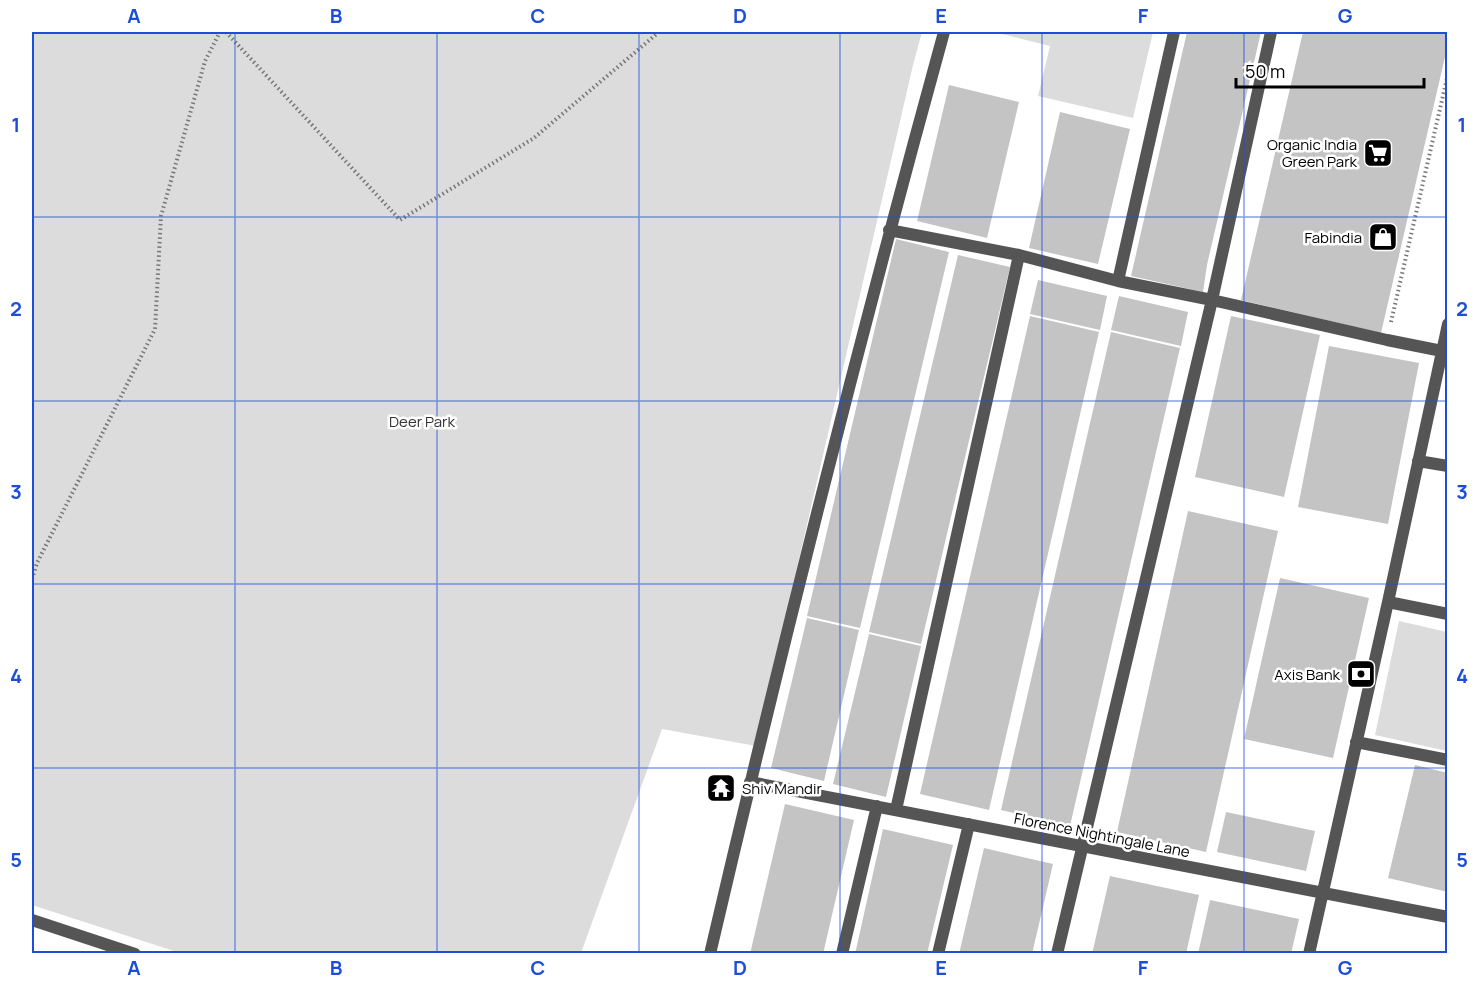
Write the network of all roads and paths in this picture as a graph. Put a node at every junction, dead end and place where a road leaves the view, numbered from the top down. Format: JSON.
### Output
{"nodes":[{"id":1,"x":220,"y":32,"type":"edge"},
{"id":2,"x":226,"y":32,"type":"edge"},
{"id":3,"x":659,"y":32,"type":"edge"},
{"id":4,"x":944,"y":32,"type":"edge"},
{"id":5,"x":1174,"y":32,"type":"edge"},
{"id":6,"x":1271,"y":32,"type":"edge"},
{"id":7,"x":1447,"y":75,"type":"edge"},
{"id":8,"x":889,"y":230,"type":"junction"},
{"id":9,"x":1019,"y":255,"type":"junction"},
{"id":10,"x":1118,"y":281,"type":"junction"},
{"id":11,"x":1212,"y":300,"type":"junction"},
{"id":12,"x":1448,"y":324,"type":"edge"},
{"id":13,"x":1387,"y":340,"type":"junction"},
{"id":14,"x":1442,"y":351,"type":"junction"},
{"id":15,"x":1418,"y":460,"type":"junction"},
{"id":16,"x":1448,"y":466,"type":"edge"},
{"id":17,"x":32,"y":579,"type":"edge"},
{"id":18,"x":1388,"y":602,"type":"junction"},
{"id":19,"x":1448,"y":614,"type":"edge"},
{"id":20,"x":1356,"y":742,"type":"junction"},
{"id":21,"x":1448,"y":760,"type":"edge"},
{"id":22,"x":750,"y":782,"type":"junction"},
{"id":23,"x":877,"y":806,"type":"junction"},
{"id":24,"x":896,"y":810,"type":"junction"},
{"id":25,"x":969,"y":824,"type":"junction"},
{"id":26,"x":1083,"y":847,"type":"junction"},
{"id":27,"x":1323,"y":893,"type":"junction"},
{"id":28,"x":1448,"y":917,"type":"edge"},
{"id":29,"x":32,"y":920,"type":"edge"},
{"id":30,"x":135,"y":954,"type":"edge"},
{"id":31,"x":710,"y":954,"type":"edge"},
{"id":32,"x":842,"y":954,"type":"edge"},
{"id":33,"x":938,"y":954,"type":"edge"},
{"id":34,"x":1056,"y":954,"type":"edge"},
{"id":35,"x":1309,"y":954,"type":"edge"}],
"edges":[{"from":1,"to":17,"type":"path"},
{"from":2,"to":3,"type":"path"},
{"from":4,"to":8,"type":"street"},
{"from":5,"to":10,"type":"street"},
{"from":6,"to":11,"type":"street"},
{"from":7,"to":13,"type":"path"},
{"from":8,"to":9,"type":"street"},
{"from":8,"to":22,"type":"street"},
{"from":9,"to":10,"type":"street"},
{"from":9,"to":24,"type":"street"},
{"from":10,"to":11,"type":"street"},
{"from":11,"to":13,"type":"street"},
{"from":11,"to":26,"type":"street"},
{"from":12,"to":14,"type":"street"},
{"from":13,"to":14,"type":"street"},
{"from":14,"to":15,"type":"street"},
{"from":15,"to":16,"type":"street"},
{"from":15,"to":18,"type":"street"},
{"from":18,"to":19,"type":"street"},
{"from":18,"to":20,"type":"street"},
{"from":20,"to":21,"type":"street"},
{"from":20,"to":27,"type":"street"},
{"from":22,"to":23,"type":"street","name":"Florence Nightingale Lane"},
{"from":22,"to":31,"type":"street"},
{"from":23,"to":24,"type":"street","name":"Florence Nightingale Lane"},
{"from":23,"to":32,"type":"street"},
{"from":24,"to":25,"type":"street","name":"Florence Nightingale Lane"},
{"from":25,"to":26,"type":"street","name":"Florence Nightingale Lane"},
{"from":25,"to":33,"type":"street"},
{"from":26,"to":27,"type":"street","name":"Florence Nightingale Lane"},
{"from":26,"to":34,"type":"street"},
{"from":27,"to":28,"type":"street","name":"Florence Nightingale Lane"},
{"from":27,"to":35,"type":"street"},
{"from":29,"to":30,"type":"street"}]}
